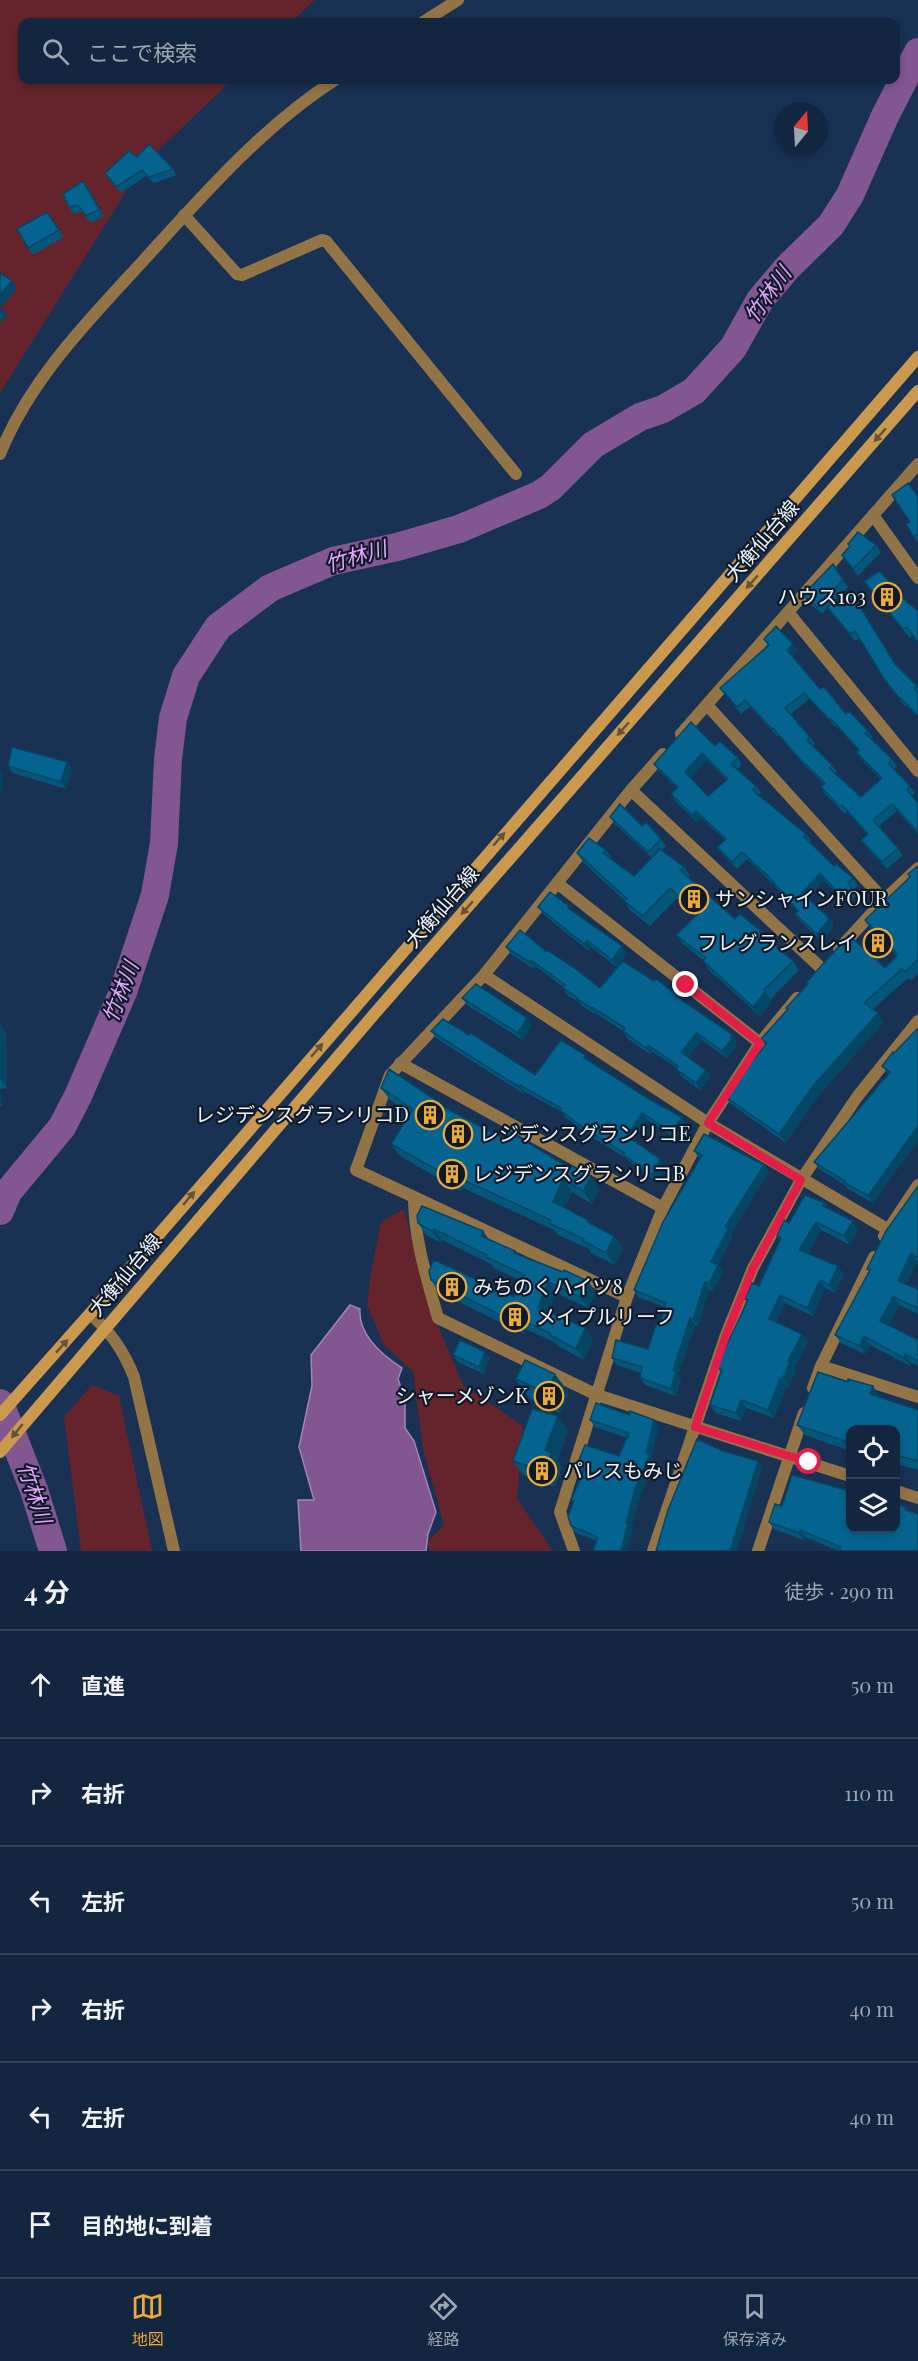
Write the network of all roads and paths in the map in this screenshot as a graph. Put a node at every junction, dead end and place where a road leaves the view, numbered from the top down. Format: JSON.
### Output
{"nodes":[{"id":1,"x":458,"y":0,"type":"edge"},
{"id":2,"x":429,"y":18,"type":"edge"},
{"id":3,"x":329,"y":84,"type":"edge"},
{"id":4,"x":184,"y":215,"type":"junction"},
{"id":5,"x":918,"y":357,"type":"edge"},
{"id":6,"x":918,"y":391,"type":"edge"},
{"id":7,"x":0,"y":454,"type":"edge"},
{"id":8,"x":918,"y":464,"type":"edge"},
{"id":9,"x":516,"y":474,"type":"dead end"},
{"id":10,"x":873,"y":514,"type":"junction"},
{"id":11,"x":918,"y":578,"type":"edge"},
{"id":12,"x":788,"y":612,"type":"junction"},
{"id":13,"x":707,"y":705,"type":"junction"},
{"id":14,"x":918,"y":771,"type":"edge"},
{"id":15,"x":631,"y":790,"type":"junction"},
{"id":16,"x":918,"y":868,"type":"edge"},
{"id":17,"x":557,"y":883,"type":"junction"},
{"id":18,"x":885,"y":900,"type":"junction"},
{"id":19,"x":484,"y":975,"type":"junction"},
{"id":20,"x":815,"y":976,"type":"junction"},
{"id":21,"x":918,"y":1021,"type":"edge"},
{"id":22,"x":760,"y":1043,"type":"junction"},
{"id":23,"x":400,"y":1063,"type":"junction"},
{"id":24,"x":708,"y":1123,"type":"junction"},
{"id":25,"x":801,"y":1180,"type":"junction"},
{"id":26,"x":918,"y":1185,"type":"edge"},
{"id":27,"x":414,"y":1197,"type":"junction"},
{"id":28,"x":663,"y":1208,"type":"junction"},
{"id":29,"x":888,"y":1229,"type":"junction"},
{"id":30,"x":627,"y":1297,"type":"junction"},
{"id":31,"x":90,"y":1314,"type":"junction"},
{"id":32,"x":106,"y":1328,"type":"junction"},
{"id":33,"x":821,"y":1366,"type":"junction"},
{"id":34,"x":597,"y":1395,"type":"junction"},
{"id":35,"x":917,"y":1395,"type":"edge"},
{"id":36,"x":0,"y":1415,"type":"edge"},
{"id":37,"x":695,"y":1427,"type":"junction"},
{"id":38,"x":0,"y":1452,"type":"edge"},
{"id":39,"x":789,"y":1455,"type":"junction"},
{"id":40,"x":846,"y":1475,"type":"edge"},
{"id":41,"x":900,"y":1492,"type":"edge"},
{"id":42,"x":918,"y":1498,"type":"edge"},
{"id":43,"x":174,"y":1551,"type":"edge"},
{"id":44,"x":574,"y":1551,"type":"edge"},
{"id":45,"x":653,"y":1551,"type":"edge"},
{"id":46,"x":758,"y":1551,"type":"edge"}],
"edges":[{"from":1,"to":2,"type":"street"},
{"from":3,"to":4,"type":"street"},
{"from":4,"to":7,"type":"street"},
{"from":4,"to":9,"type":"street"},
{"from":31,"to":5,"type":"main road","name":"大衡仙台線","one_way":true},
{"from":6,"to":32,"type":"main road","name":"大衡仙台線","one_way":true},
{"from":8,"to":10,"type":"street"},
{"from":10,"to":11,"type":"street"},
{"from":10,"to":12,"type":"street"},
{"from":12,"to":13,"type":"street"},
{"from":12,"to":14,"type":"street"},
{"from":13,"to":15,"type":"street"},
{"from":13,"to":18,"type":"street"},
{"from":15,"to":17,"type":"street"},
{"from":15,"to":20,"type":"street"},
{"from":16,"to":18,"type":"street"},
{"from":17,"to":19,"type":"street"},
{"from":17,"to":22,"type":"street"},
{"from":18,"to":20,"type":"street"},
{"from":19,"to":23,"type":"street"},
{"from":19,"to":24,"type":"street"},
{"from":20,"to":22,"type":"street"},
{"from":21,"to":25,"type":"street"},
{"from":22,"to":24,"type":"street"},
{"from":23,"to":27,"type":"street"},
{"from":23,"to":28,"type":"street"},
{"from":24,"to":25,"type":"street"},
{"from":24,"to":28,"type":"street"},
{"from":25,"to":29,"type":"street"},
{"from":25,"to":37,"type":"street"},
{"from":26,"to":29,"type":"street"},
{"from":27,"to":30,"type":"street"},
{"from":27,"to":34,"type":"street"},
{"from":28,"to":30,"type":"street"},
{"from":29,"to":33,"type":"street"},
{"from":30,"to":34,"type":"street"},
{"from":31,"to":32,"type":"street"},
{"from":36,"to":31,"type":"main road","name":"大衡仙台線","one_way":true},
{"from":32,"to":38,"type":"main road","name":"大衡仙台線","one_way":true},
{"from":32,"to":43,"type":"street"},
{"from":33,"to":35,"type":"street"},
{"from":33,"to":39,"type":"street"},
{"from":34,"to":37,"type":"street"},
{"from":34,"to":44,"type":"street"},
{"from":37,"to":39,"type":"street"},
{"from":37,"to":45,"type":"street"},
{"from":39,"to":40,"type":"street"},
{"from":39,"to":46,"type":"street"},
{"from":41,"to":42,"type":"street"}]}
